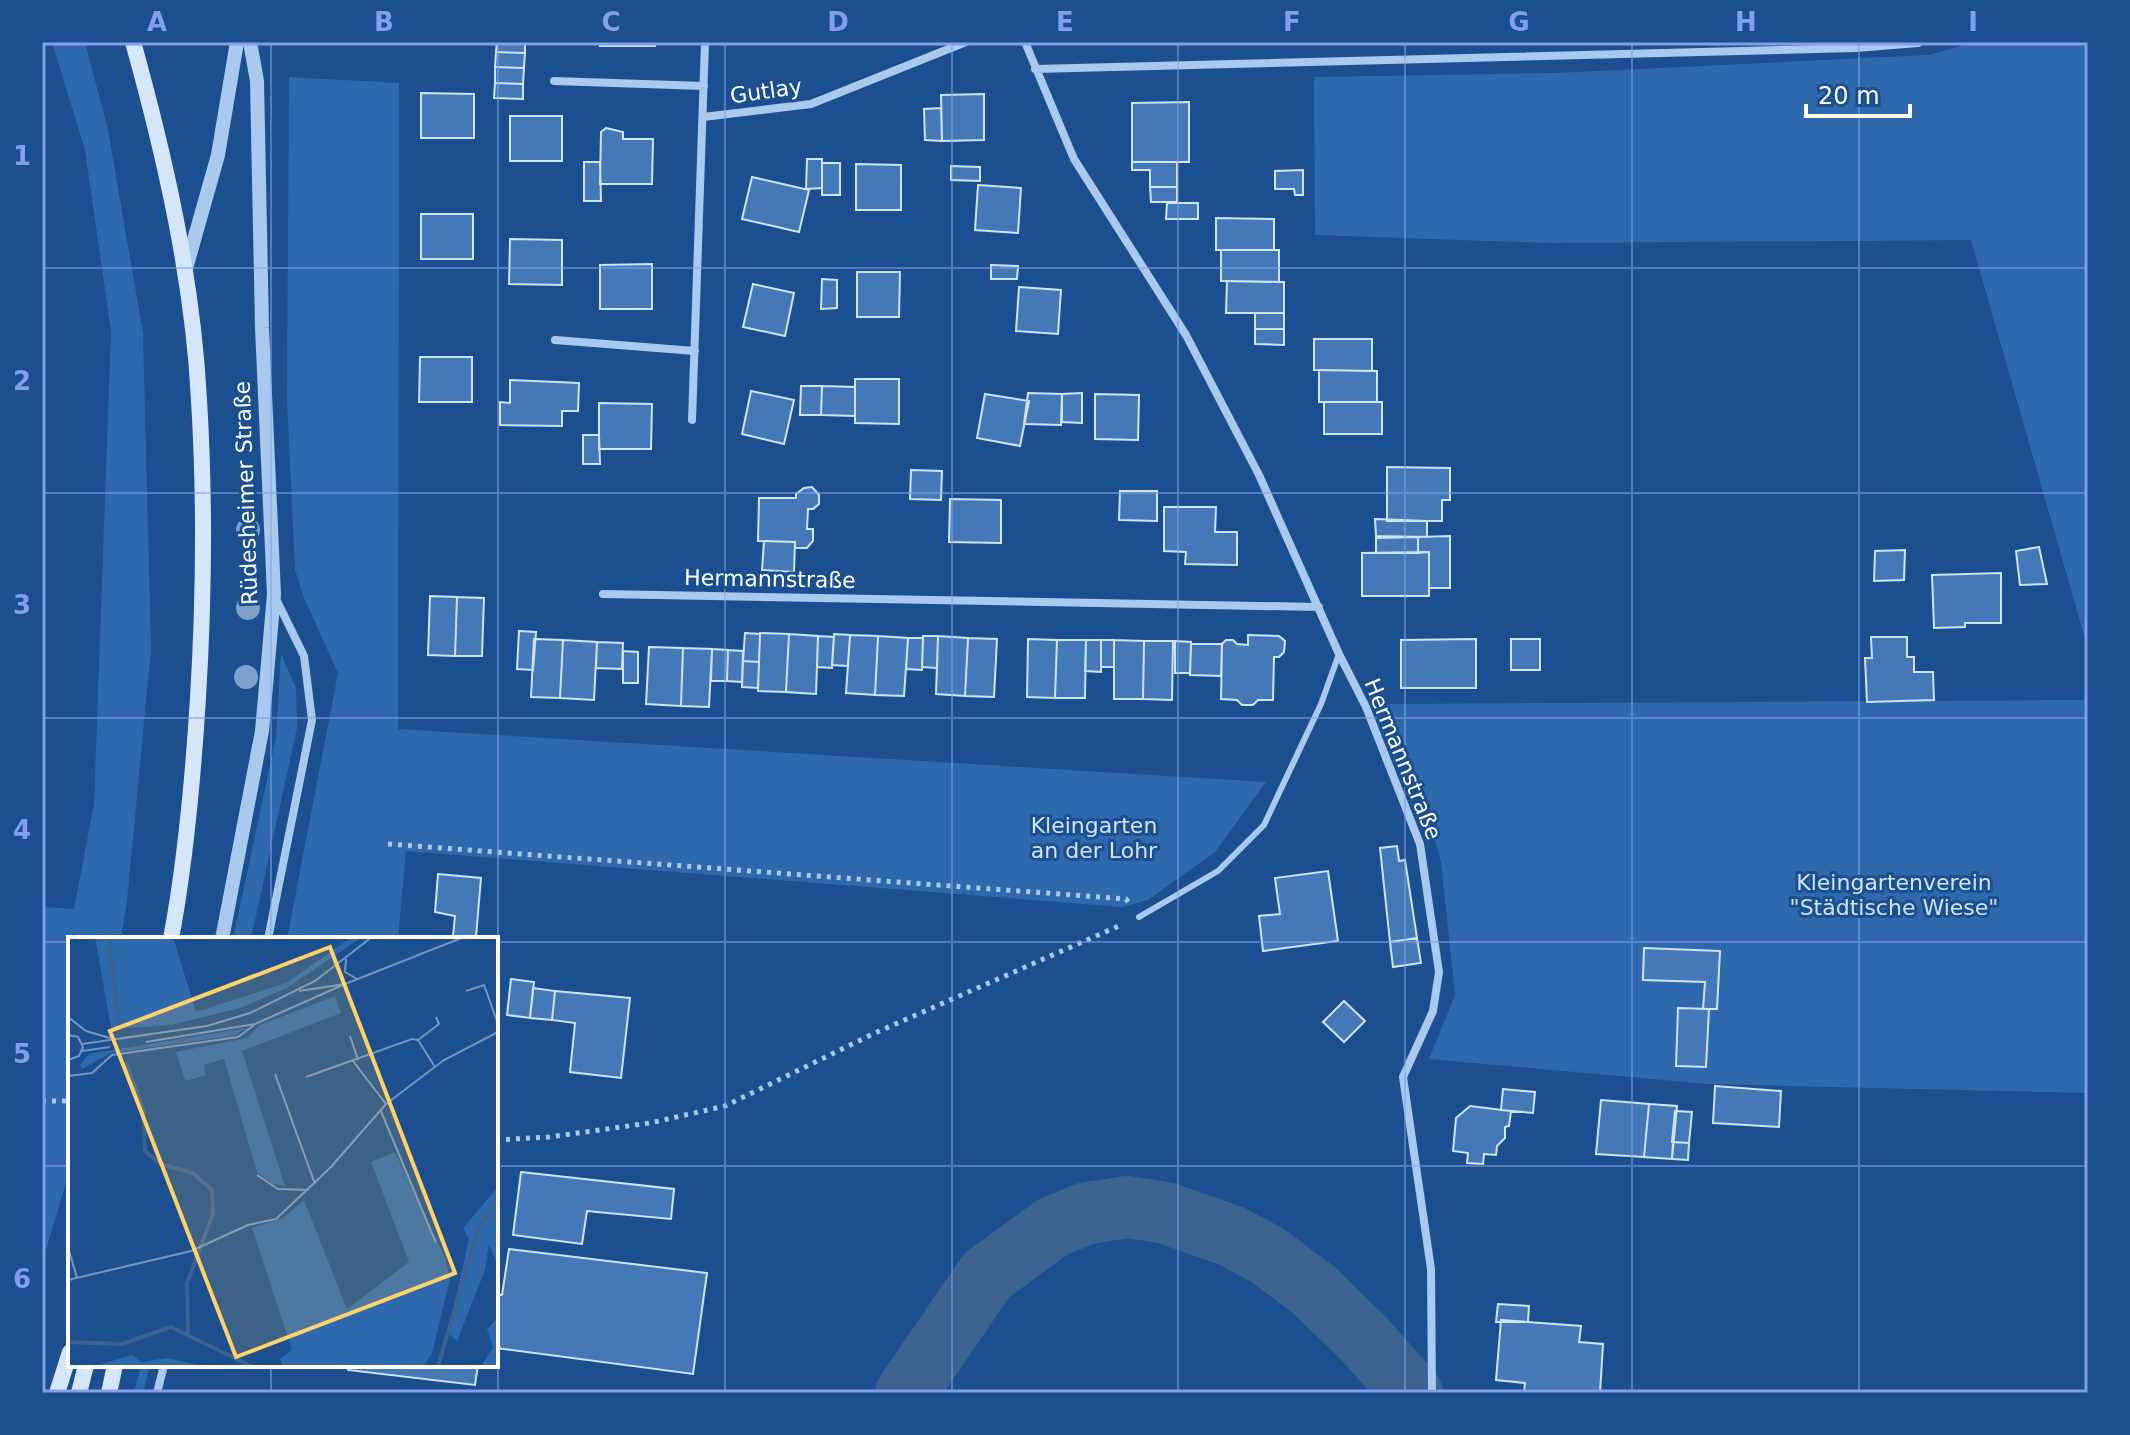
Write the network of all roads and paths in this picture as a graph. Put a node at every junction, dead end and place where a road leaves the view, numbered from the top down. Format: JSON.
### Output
{"nodes":[{"id":1,"x":133,"y":42,"type":"edge"},
{"id":2,"x":237,"y":42,"type":"edge"},
{"id":3,"x":250,"y":42,"type":"edge"},
{"id":4,"x":705,"y":42,"type":"edge"},
{"id":5,"x":966,"y":42,"type":"edge"},
{"id":6,"x":1025,"y":42,"type":"edge"},
{"id":7,"x":1918,"y":43,"type":"edge"},
{"id":8,"x":1035,"y":69,"type":"junction"},
{"id":9,"x":554,"y":81,"type":"dead end"},
{"id":10,"x":704,"y":86,"type":"junction"},
{"id":11,"x":703,"y":117,"type":"junction"},
{"id":12,"x":185,"y":274,"type":"junction"},
{"id":13,"x":555,"y":340,"type":"dead end"},
{"id":14,"x":695,"y":351,"type":"junction"},
{"id":15,"x":692,"y":420,"type":"dead end"},
{"id":16,"x":274,"y":594,"type":"junction"},
{"id":17,"x":603,"y":594,"type":"dead end"},
{"id":18,"x":1319,"y":607,"type":"junction"},
{"id":19,"x":1339,"y":654,"type":"junction"},
{"id":20,"x":388,"y":844,"type":"dead end"},
{"id":21,"x":1139,"y":917,"type":"junction"},
{"id":22,"x":174,"y":937,"type":"edge"},
{"id":23,"x":222,"y":937,"type":"edge"},
{"id":24,"x":268,"y":937,"type":"edge"},
{"id":25,"x":42,"y":1101,"type":"edge"},
{"id":26,"x":68,"y":1101,"type":"edge"},
{"id":27,"x":498,"y":1140,"type":"edge"},
{"id":28,"x":68,"y":1358,"type":"edge"},
{"id":29,"x":86,"y":1367,"type":"edge"},
{"id":30,"x":115,"y":1367,"type":"edge"},
{"id":31,"x":164,"y":1367,"type":"edge"},
{"id":32,"x":57,"y":1393,"type":"edge"},
{"id":33,"x":79,"y":1393,"type":"edge"},
{"id":34,"x":109,"y":1393,"type":"edge"},
{"id":35,"x":157,"y":1393,"type":"edge"},
{"id":36,"x":1432,"y":1393,"type":"edge"}],
"edges":[{"from":1,"to":12,"type":"main road"},
{"from":2,"to":12,"type":"street"},
{"from":3,"to":16,"type":"street","name":"Rüdesheimer Straße"},
{"from":4,"to":10,"type":"street","name":"Gutlay"},
{"from":5,"to":11,"type":"street","name":"Gutlay"},
{"from":6,"to":8,"type":"street","name":"Hermannstraße"},
{"from":7,"to":8,"type":"street"},
{"from":8,"to":18,"type":"street","name":"Hermannstraße"},
{"from":9,"to":10,"type":"street","name":"Gutlay"},
{"from":10,"to":11,"type":"street","name":"Gutlay"},
{"from":11,"to":14,"type":"street","name":"Gutlay"},
{"from":12,"to":22,"type":"main road"},
{"from":13,"to":14,"type":"street"},
{"from":14,"to":15,"type":"street","name":"Gutlay"},
{"from":16,"to":23,"type":"street","name":"Rüdesheimer Straße"},
{"from":16,"to":24,"type":"street"},
{"from":17,"to":18,"type":"street","name":"Hermannstraße"},
{"from":18,"to":19,"type":"street","name":"Hermannstraße"},
{"from":19,"to":21,"type":"lane"},
{"from":19,"to":36,"type":"street","name":"Hermannstraße"},
{"from":20,"to":21,"type":"path"},
{"from":21,"to":27,"type":"path"},
{"from":25,"to":26,"type":"path"},
{"from":28,"to":32,"type":"main road"},
{"from":29,"to":33,"type":"main road"},
{"from":30,"to":34,"type":"main road"},
{"from":31,"to":35,"type":"street"}]}
